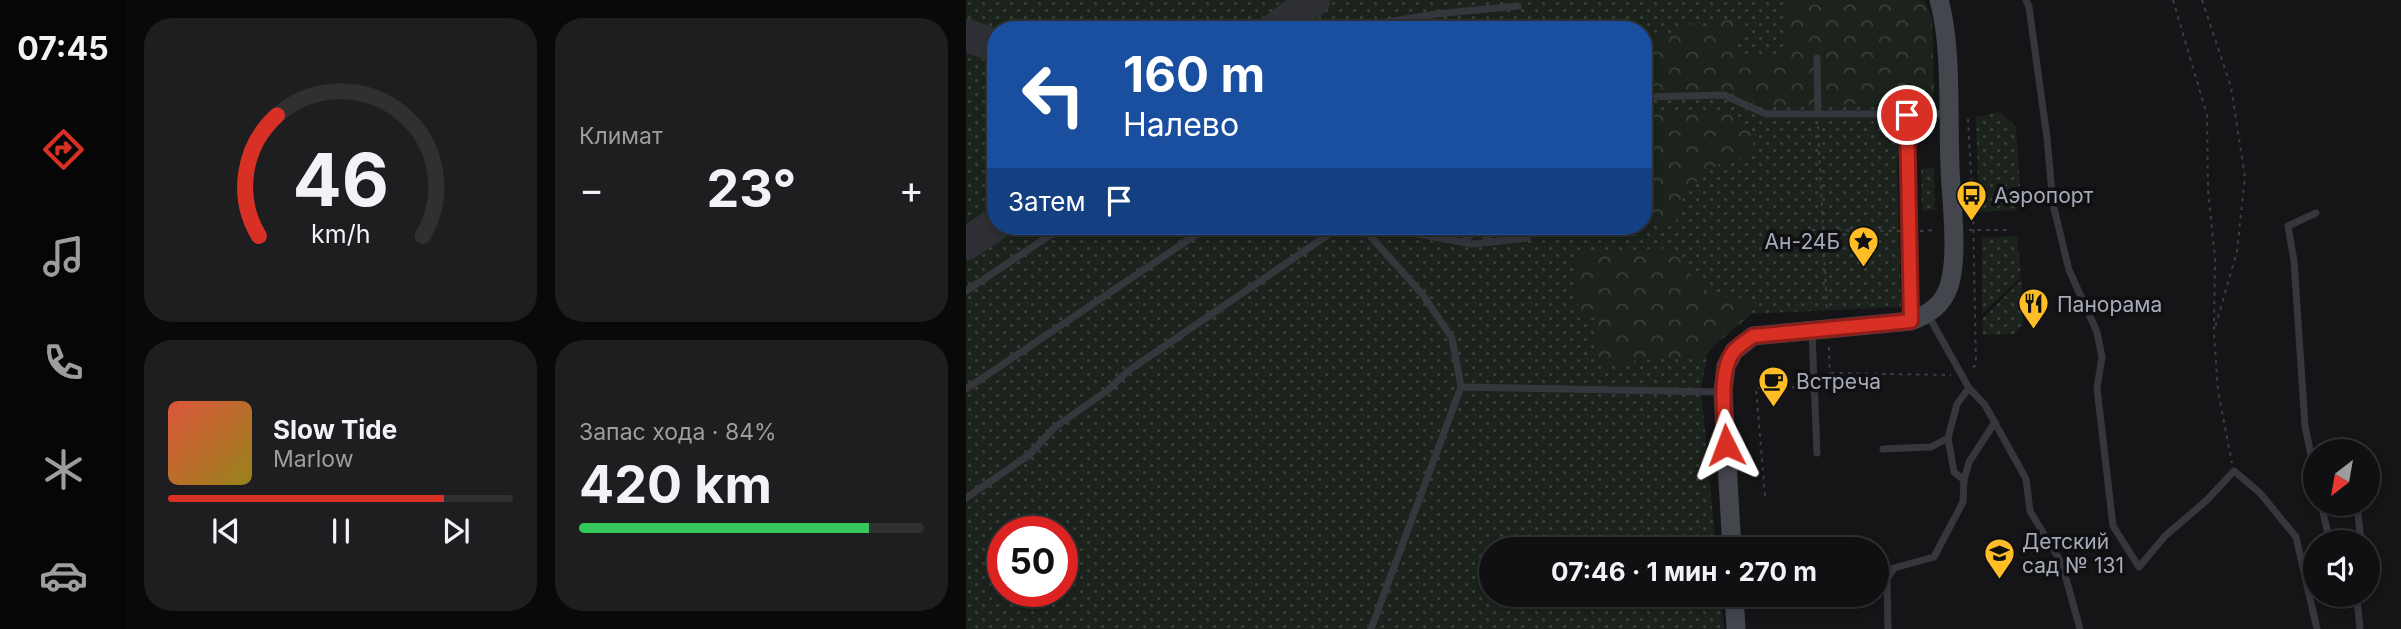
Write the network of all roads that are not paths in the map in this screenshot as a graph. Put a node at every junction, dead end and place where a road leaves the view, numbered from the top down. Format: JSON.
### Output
{"nodes":[{"id":1,"x":1939,"y":0,"type":"edge"},
{"id":2,"x":2026,"y":0,"type":"edge"},
{"id":3,"x":1518,"y":6,"type":"dead end"},
{"id":4,"x":1394,"y":21,"type":"edge"},
{"id":5,"x":1817,"y":58,"type":"dead end"},
{"id":6,"x":1652,"y":97,"type":"edge"},
{"id":7,"x":1818,"y":114,"type":"junction"},
{"id":8,"x":1948,"y":114,"type":"junction"},
{"id":9,"x":1907,"y":115,"type":"junction"},
{"id":10,"x":2316,"y":213,"type":"dead end"},
{"id":11,"x":1051,"y":235,"type":"edge"},
{"id":12,"x":1196,"y":235,"type":"edge"},
{"id":13,"x":1328,"y":235,"type":"edge"},
{"id":14,"x":1368,"y":235,"type":"edge"},
{"id":15,"x":1424,"y":235,"type":"edge"},
{"id":16,"x":1471,"y":235,"type":"edge"},
{"id":17,"x":1484,"y":235,"type":"edge"},
{"id":18,"x":1528,"y":235,"type":"edge"},
{"id":19,"x":1462,"y":242,"type":"junction"},
{"id":20,"x":1491,"y":242,"type":"junction"},
{"id":21,"x":966,"y":291,"type":"edge"},
{"id":22,"x":1920,"y":318,"type":"junction"},
{"id":23,"x":1820,"y":329,"type":"junction"},
{"id":24,"x":1461,"y":387,"type":"junction"},
{"id":25,"x":1969,"y":388,"type":"junction"},
{"id":26,"x":966,"y":389,"type":"edge"},
{"id":27,"x":1723,"y":392,"type":"junction"},
{"id":28,"x":1995,"y":422,"type":"junction"},
{"id":29,"x":1948,"y":438,"type":"junction"},
{"id":30,"x":2308,"y":439,"type":"edge"},
{"id":31,"x":1883,"y":449,"type":"dead end"},
{"id":32,"x":1817,"y":453,"type":"dead end"},
{"id":33,"x":1964,"y":480,"type":"junction"},
{"id":34,"x":966,"y":498,"type":"edge"},
{"id":35,"x":1731,"y":537,"type":"edge"},
{"id":36,"x":1735,"y":607,"type":"edge"},
{"id":37,"x":2357,"y":607,"type":"edge"},
{"id":38,"x":1371,"y":629,"type":"edge"},
{"id":39,"x":1736,"y":629,"type":"edge"},
{"id":40,"x":1888,"y":629,"type":"edge"},
{"id":41,"x":2080,"y":629,"type":"edge"},
{"id":42,"x":2317,"y":629,"type":"edge"},
{"id":43,"x":2360,"y":629,"type":"edge"}],
"edges":[{"from":1,"to":8,"type":"main road"},
{"from":2,"to":42,"type":"lane"},
{"from":3,"to":4,"type":"lane"},
{"from":5,"to":7,"type":"lane"},
{"from":6,"to":7,"type":"lane"},
{"from":7,"to":9,"type":"lane"},
{"from":8,"to":9,"type":"lane"},
{"from":8,"to":22,"type":"main road"},
{"from":9,"to":22,"type":"lane"},
{"from":10,"to":30,"type":"lane"},
{"from":11,"to":21,"type":"lane"},
{"from":12,"to":26,"type":"lane"},
{"from":13,"to":34,"type":"lane"},
{"from":14,"to":24,"type":"lane"},
{"from":15,"to":19,"type":"lane"},
{"from":16,"to":19,"type":"lane"},
{"from":17,"to":20,"type":"lane"},
{"from":18,"to":20,"type":"lane"},
{"from":19,"to":20,"type":"lane"},
{"from":22,"to":23,"type":"main road"},
{"from":22,"to":25,"type":"lane"},
{"from":23,"to":27,"type":"main road"},
{"from":23,"to":32,"type":"lane"},
{"from":24,"to":27,"type":"lane"},
{"from":24,"to":38,"type":"lane"},
{"from":25,"to":28,"type":"lane"},
{"from":25,"to":29,"type":"lane"},
{"from":27,"to":35,"type":"main road"},
{"from":28,"to":33,"type":"lane"},
{"from":28,"to":41,"type":"lane"},
{"from":29,"to":31,"type":"lane"},
{"from":29,"to":33,"type":"lane"},
{"from":33,"to":40,"type":"lane"},
{"from":36,"to":39,"type":"main road"},
{"from":37,"to":43,"type":"lane"}]}
